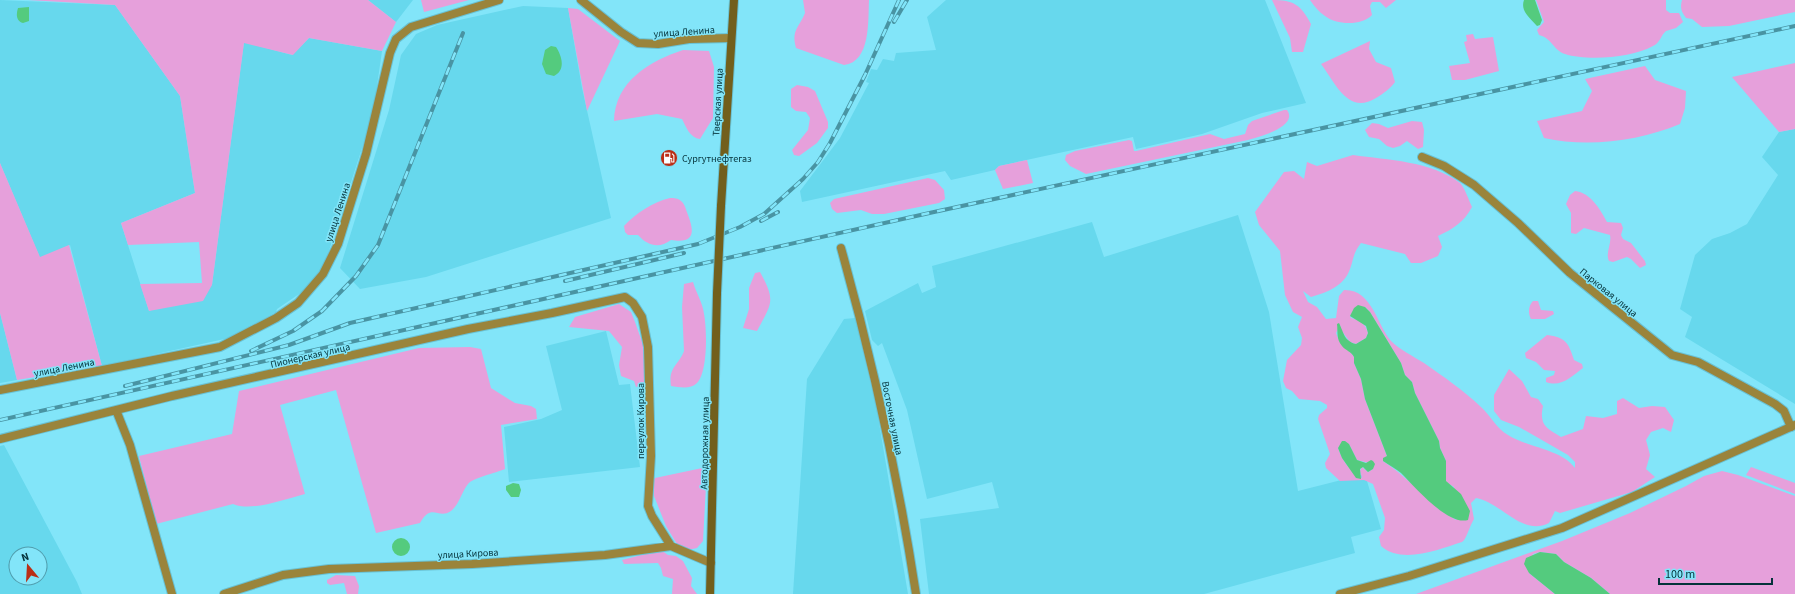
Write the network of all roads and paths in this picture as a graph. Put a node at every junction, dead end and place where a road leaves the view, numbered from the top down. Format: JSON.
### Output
{"nodes":[{"id":1,"x":499,"y":0,"type":"edge"},
{"id":2,"x":581,"y":0,"type":"edge"},
{"id":3,"x":734,"y":0,"type":"edge"},
{"id":4,"x":731,"y":38,"type":"junction"},
{"id":5,"x":1422,"y":157,"type":"dead end"},
{"id":6,"x":841,"y":248,"type":"dead end"},
{"id":7,"x":717,"y":293,"type":"joint"},
{"id":8,"x":625,"y":297,"type":"joint"},
{"id":9,"x":0,"y":390,"type":"edge"},
{"id":10,"x":116,"y":410,"type":"junction"},
{"id":11,"x":1793,"y":426,"type":"edge"},
{"id":12,"x":0,"y":439,"type":"edge"},
{"id":13,"x":671,"y":546,"type":"junction"},
{"id":14,"x":711,"y":563,"type":"junction"},
{"id":15,"x":172,"y":594,"type":"edge"},
{"id":16,"x":224,"y":594,"type":"edge"},
{"id":17,"x":710,"y":594,"type":"edge"},
{"id":18,"x":916,"y":594,"type":"edge"},
{"id":19,"x":1340,"y":594,"type":"edge"}],
"edges":[{"from":1,"to":9,"type":"street","name":"улица Ленина"},
{"from":2,"to":4,"type":"street","name":"улица Ленина"},
{"from":3,"to":4,"type":"main road","name":"Тверская улица"},
{"from":4,"to":7,"type":"main road","name":"Тверская улица","bridge":true},
{"from":5,"to":11,"type":"street","name":"Парковая улица"},
{"from":6,"to":18,"type":"street","name":"Восточная улица"},
{"from":7,"to":14,"type":"main road","name":"Автодорожная улица"},
{"from":8,"to":10,"type":"street","name":"Пионерская улица"},
{"from":8,"to":13,"type":"street","name":"переулок Кирова"},
{"from":10,"to":12,"type":"street","name":"Пионерская улица"},
{"from":10,"to":15,"type":"street"},
{"from":11,"to":19,"type":"street"},
{"from":13,"to":14,"type":"street"},
{"from":13,"to":16,"type":"street","name":"улица Кирова"},
{"from":14,"to":17,"type":"main road","name":"Автодорожная улица"}]}
